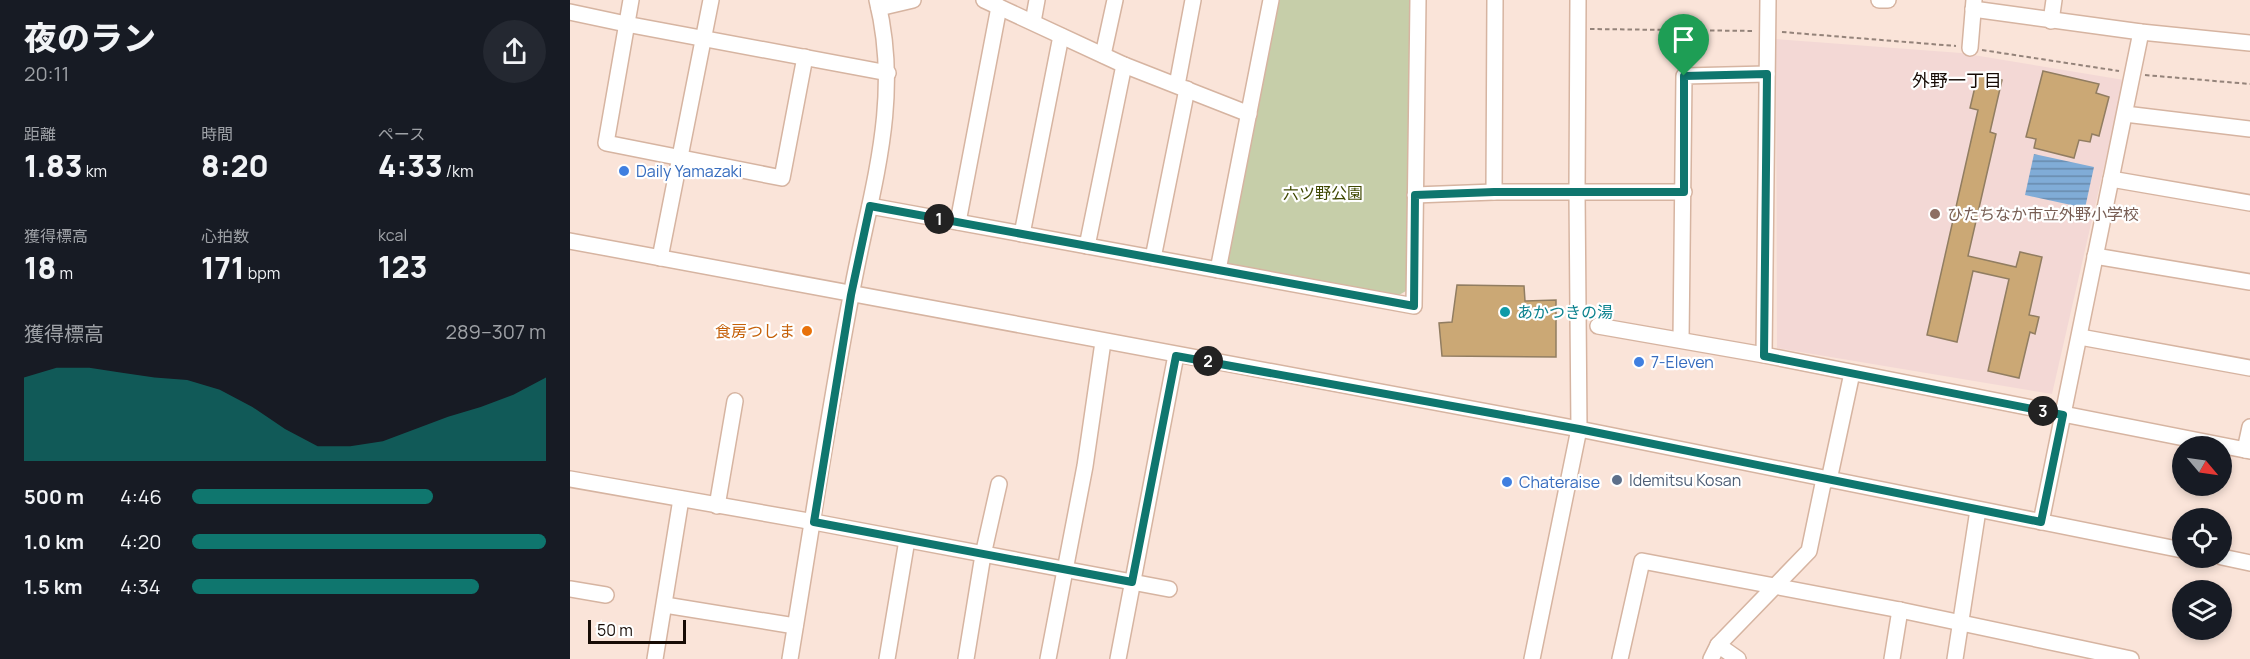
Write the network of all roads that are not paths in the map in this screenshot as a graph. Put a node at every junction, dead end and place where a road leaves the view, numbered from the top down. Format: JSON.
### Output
{"nodes":[{"id":1,"x":631,"y":0,"type":"edge"},
{"id":2,"x":711,"y":0,"type":"edge"},
{"id":3,"x":913,"y":0,"type":"edge"},
{"id":4,"x":984,"y":0,"type":"edge"},
{"id":5,"x":1037,"y":0,"type":"edge"},
{"id":6,"x":1115,"y":0,"type":"edge"},
{"id":7,"x":1193,"y":0,"type":"edge"},
{"id":8,"x":1271,"y":0,"type":"edge"},
{"id":9,"x":1418,"y":0,"type":"edge"},
{"id":10,"x":1495,"y":0,"type":"edge"},
{"id":11,"x":1578,"y":0,"type":"edge"},
{"id":12,"x":1768,"y":0,"type":"edge"},
{"id":13,"x":1879,"y":0,"type":"edge"},
{"id":14,"x":1888,"y":0,"type":"edge"},
{"id":15,"x":2054,"y":0,"type":"edge"},
{"id":16,"x":878,"y":4,"type":"edge"},
{"id":17,"x":1974,"y":4,"type":"edge"},
{"id":18,"x":999,"y":7,"type":"junction"},
{"id":19,"x":570,"y":12,"type":"edge"},
{"id":20,"x":2051,"y":21,"type":"junction"},
{"id":21,"x":1033,"y":22,"type":"junction"},
{"id":22,"x":626,"y":24,"type":"junction"},
{"id":23,"x":2141,"y":32,"type":"junction"},
{"id":24,"x":1061,"y":36,"type":"junction"},
{"id":25,"x":704,"y":38,"type":"junction"},
{"id":26,"x":2250,"y":43,"type":"edge"},
{"id":27,"x":1970,"y":48,"type":"road end"},
{"id":28,"x":1104,"y":55,"type":"junction"},
{"id":29,"x":805,"y":57,"type":"junction"},
{"id":30,"x":1124,"y":65,"type":"junction"},
{"id":31,"x":888,"y":72,"type":"junction"},
{"id":32,"x":1767,"y":74,"type":"junction"},
{"id":33,"x":1182,"y":87,"type":"junction"},
{"id":34,"x":1249,"y":114,"type":"junction"},
{"id":35,"x":2125,"y":114,"type":"junction"},
{"id":36,"x":2250,"y":129,"type":"edge"},
{"id":37,"x":681,"y":158,"type":"junction"},
{"id":38,"x":2111,"y":179,"type":"junction"},
{"id":39,"x":1494,"y":192,"type":"junction"},
{"id":40,"x":1576,"y":192,"type":"junction"},
{"id":41,"x":1684,"y":192,"type":"junction"},
{"id":42,"x":1415,"y":195,"type":"junction"},
{"id":43,"x":2250,"y":203,"type":"edge"},
{"id":44,"x":870,"y":206,"type":"junction"},
{"id":45,"x":958,"y":222,"type":"junction"},
{"id":46,"x":1022,"y":234,"type":"junction"},
{"id":47,"x":570,"y":241,"type":"edge"},
{"id":48,"x":1087,"y":246,"type":"junction"},
{"id":49,"x":2096,"y":256,"type":"junction"},
{"id":50,"x":660,"y":258,"type":"junction"},
{"id":51,"x":1153,"y":258,"type":"junction"},
{"id":52,"x":1218,"y":270,"type":"junction"},
{"id":53,"x":2250,"y":282,"type":"edge"},
{"id":54,"x":851,"y":295,"type":"junction"},
{"id":55,"x":1598,"y":326,"type":"dead end"},
{"id":56,"x":2080,"y":337,"type":"junction"},
{"id":57,"x":1681,"y":340,"type":"junction"},
{"id":58,"x":1103,"y":342,"type":"junction"},
{"id":59,"x":1176,"y":356,"type":"junction"},
{"id":60,"x":1764,"y":356,"type":"junction"},
{"id":61,"x":2250,"y":368,"type":"edge"},
{"id":62,"x":1852,"y":373,"type":"junction"},
{"id":63,"x":735,"y":401,"type":"dead end"},
{"id":64,"x":2063,"y":415,"type":"junction"},
{"id":65,"x":2250,"y":427,"type":"edge"},
{"id":66,"x":1579,"y":429,"type":"junction"},
{"id":67,"x":2247,"y":450,"type":"edge"},
{"id":68,"x":570,"y":479,"type":"edge"},
{"id":69,"x":1826,"y":479,"type":"junction"},
{"id":70,"x":999,"y":484,"type":"dead end"},
{"id":71,"x":681,"y":499,"type":"junction"},
{"id":72,"x":717,"y":506,"type":"junction"},
{"id":73,"x":1978,"y":510,"type":"junction"},
{"id":74,"x":814,"y":522,"type":"junction"},
{"id":75,"x":2041,"y":522,"type":"junction"},
{"id":76,"x":907,"y":540,"type":"junction"},
{"id":77,"x":2172,"y":548,"type":"edge"},
{"id":78,"x":983,"y":555,"type":"junction"},
{"id":79,"x":2232,"y":559,"type":"edge"},
{"id":80,"x":2250,"y":563,"type":"edge"},
{"id":81,"x":1064,"y":570,"type":"junction"},
{"id":82,"x":1132,"y":582,"type":"junction"},
{"id":83,"x":1774,"y":586,"type":"junction"},
{"id":84,"x":570,"y":589,"type":"edge"},
{"id":85,"x":1169,"y":589,"type":"dead end"},
{"id":86,"x":606,"y":595,"type":"dead end"},
{"id":87,"x":665,"y":605,"type":"junction"},
{"id":88,"x":1900,"y":610,"type":"junction"},
{"id":89,"x":1961,"y":623,"type":"junction"},
{"id":90,"x":795,"y":626,"type":"junction"},
{"id":91,"x":1715,"y":652,"type":"edge"},
{"id":92,"x":2064,"y":652,"type":"edge"},
{"id":93,"x":1534,"y":658,"type":"edge"},
{"id":94,"x":655,"y":659,"type":"edge"},
{"id":95,"x":790,"y":659,"type":"edge"},
{"id":96,"x":886,"y":659,"type":"edge"},
{"id":97,"x":966,"y":659,"type":"edge"},
{"id":98,"x":1048,"y":659,"type":"edge"},
{"id":99,"x":1118,"y":659,"type":"edge"},
{"id":100,"x":1620,"y":659,"type":"edge"},
{"id":101,"x":1738,"y":659,"type":"edge"},
{"id":102,"x":1892,"y":659,"type":"edge"},
{"id":103,"x":1955,"y":659,"type":"edge"},
{"id":104,"x":2131,"y":659,"type":"edge"}],
"edges":[{"from":1,"to":22,"type":"street"},
{"from":2,"to":25,"type":"street"},
{"from":3,"to":16,"type":"street"},
{"from":4,"to":18,"type":"street"},
{"from":5,"to":21,"type":"street"},
{"from":6,"to":28,"type":"street"},
{"from":7,"to":33,"type":"street"},
{"from":8,"to":34,"type":"street"},
{"from":9,"to":42,"type":"street"},
{"from":10,"to":39,"type":"street"},
{"from":11,"to":40,"type":"street"},
{"from":12,"to":32,"type":"street"},
{"from":13,"to":14,"type":"street"},
{"from":15,"to":20,"type":"street"},
{"from":16,"to":31,"type":"street"},
{"from":17,"to":20,"type":"street"},
{"from":17,"to":27,"type":"street"},
{"from":18,"to":21,"type":"street"},
{"from":18,"to":45,"type":"street"},
{"from":19,"to":22,"type":"street"},
{"from":20,"to":23,"type":"street"},
{"from":21,"to":24,"type":"street"},
{"from":22,"to":25,"type":"street"},
{"from":22,"to":37,"type":"street"},
{"from":23,"to":26,"type":"street"},
{"from":23,"to":35,"type":"street"},
{"from":24,"to":28,"type":"street"},
{"from":24,"to":46,"type":"street"},
{"from":25,"to":29,"type":"street"},
{"from":25,"to":37,"type":"street"},
{"from":28,"to":30,"type":"street"},
{"from":29,"to":31,"type":"street"},
{"from":29,"to":37,"type":"street"},
{"from":30,"to":33,"type":"street"},
{"from":30,"to":48,"type":"street"},
{"from":31,"to":44,"type":"street"},
{"from":32,"to":41,"type":"street"},
{"from":32,"to":60,"type":"street"},
{"from":33,"to":34,"type":"street"},
{"from":33,"to":51,"type":"street"},
{"from":34,"to":52,"type":"street"},
{"from":35,"to":36,"type":"street"},
{"from":35,"to":38,"type":"street"},
{"from":37,"to":50,"type":"street"},
{"from":38,"to":43,"type":"street"},
{"from":38,"to":49,"type":"street"},
{"from":39,"to":40,"type":"street"},
{"from":39,"to":42,"type":"street"},
{"from":40,"to":41,"type":"street"},
{"from":40,"to":66,"type":"street"},
{"from":41,"to":57,"type":"street"},
{"from":42,"to":52,"type":"street"},
{"from":44,"to":45,"type":"street"},
{"from":44,"to":54,"type":"street"},
{"from":45,"to":46,"type":"street"},
{"from":46,"to":48,"type":"street"},
{"from":47,"to":50,"type":"street"},
{"from":48,"to":51,"type":"street"},
{"from":49,"to":53,"type":"street"},
{"from":49,"to":56,"type":"street"},
{"from":50,"to":54,"type":"street"},
{"from":51,"to":52,"type":"street"},
{"from":54,"to":58,"type":"street"},
{"from":54,"to":74,"type":"street"},
{"from":55,"to":57,"type":"street"},
{"from":56,"to":61,"type":"street"},
{"from":56,"to":64,"type":"street"},
{"from":57,"to":60,"type":"street"},
{"from":58,"to":59,"type":"street"},
{"from":58,"to":81,"type":"street"},
{"from":59,"to":66,"type":"street"},
{"from":59,"to":82,"type":"street"},
{"from":60,"to":62,"type":"street"},
{"from":62,"to":64,"type":"street"},
{"from":62,"to":69,"type":"street"},
{"from":63,"to":72,"type":"street"},
{"from":64,"to":67,"type":"street"},
{"from":64,"to":75,"type":"street"},
{"from":65,"to":67,"type":"street"},
{"from":66,"to":69,"type":"street"},
{"from":66,"to":93,"type":"street"},
{"from":68,"to":71,"type":"street"},
{"from":69,"to":73,"type":"street"},
{"from":69,"to":83,"type":"street"},
{"from":70,"to":78,"type":"street"},
{"from":71,"to":72,"type":"street"},
{"from":71,"to":87,"type":"street"},
{"from":72,"to":74,"type":"street"},
{"from":73,"to":75,"type":"street"},
{"from":73,"to":89,"type":"street"},
{"from":74,"to":76,"type":"street"},
{"from":74,"to":90,"type":"street"},
{"from":75,"to":77,"type":"street"},
{"from":76,"to":78,"type":"street"},
{"from":76,"to":96,"type":"street"},
{"from":78,"to":81,"type":"street"},
{"from":78,"to":97,"type":"street"},
{"from":79,"to":80,"type":"street"},
{"from":81,"to":82,"type":"street"},
{"from":81,"to":98,"type":"street"},
{"from":82,"to":85,"type":"street"},
{"from":82,"to":99,"type":"street"},
{"from":83,"to":88,"type":"street"},
{"from":83,"to":91,"type":"street"},
{"from":83,"to":100,"type":"street"},
{"from":84,"to":86,"type":"street"},
{"from":87,"to":90,"type":"street"},
{"from":87,"to":94,"type":"street"},
{"from":88,"to":89,"type":"street"},
{"from":88,"to":102,"type":"street"},
{"from":89,"to":92,"type":"street"},
{"from":89,"to":103,"type":"street"},
{"from":90,"to":95,"type":"street"},
{"from":91,"to":101,"type":"street"},
{"from":92,"to":104,"type":"street"}]}
